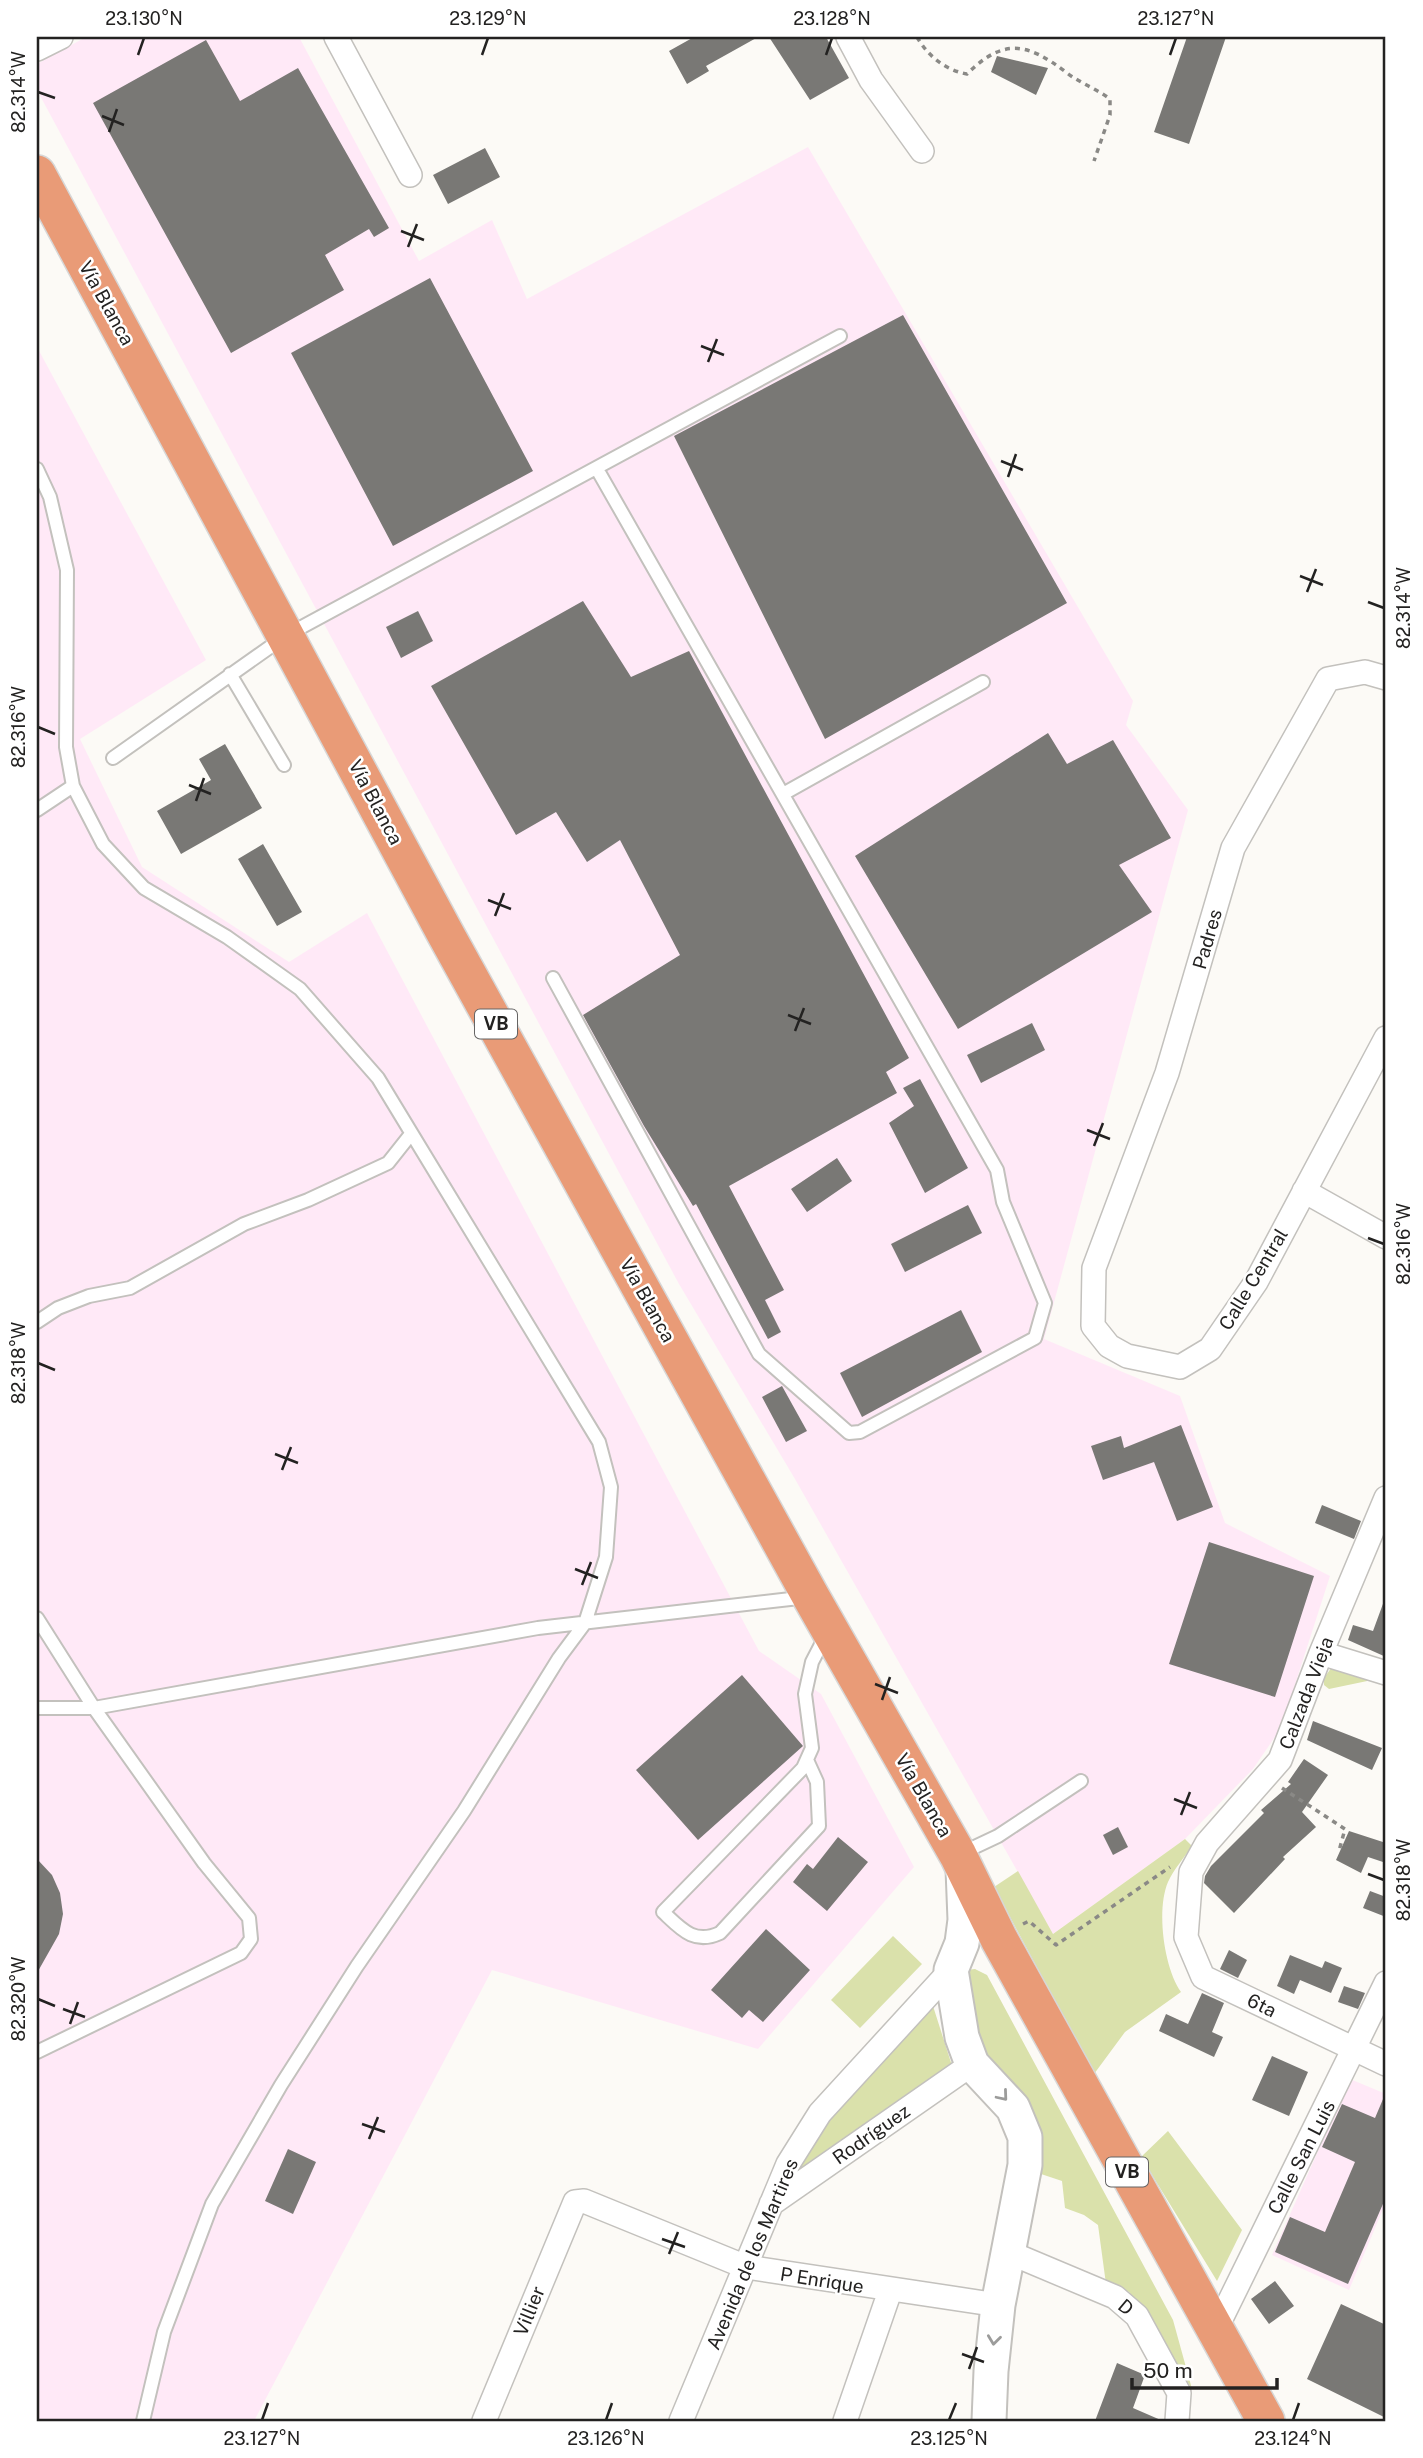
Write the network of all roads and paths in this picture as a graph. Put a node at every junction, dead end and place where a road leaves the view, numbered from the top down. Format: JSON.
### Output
{"nodes":[{"id":1,"x":61,"y":37,"type":"edge"},
{"id":2,"x":336,"y":37,"type":"edge"},
{"id":3,"x":848,"y":37,"type":"edge"},
{"id":4,"x":917,"y":37,"type":"edge"},
{"id":5,"x":37,"y":49,"type":"edge"},
{"id":6,"x":922,"y":151,"type":"dead end"},
{"id":7,"x":1094,"y":161,"type":"dead end"},
{"id":8,"x":37,"y":174,"type":"edge"},
{"id":9,"x":410,"y":175,"type":"dead end"},
{"id":10,"x":840,"y":336,"type":"dead end"},
{"id":11,"x":37,"y":469,"type":"edge"},
{"id":12,"x":597,"y":469,"type":"junction"},
{"id":13,"x":287,"y":635,"type":"junction"},
{"id":14,"x":230,"y":674,"type":"junction"},
{"id":15,"x":1386,"y":678,"type":"edge"},
{"id":16,"x":983,"y":682,"type":"dead end"},
{"id":17,"x":113,"y":758,"type":"dead end"},
{"id":18,"x":284,"y":765,"type":"dead end"},
{"id":19,"x":73,"y":786,"type":"junction"},
{"id":20,"x":783,"y":794,"type":"junction"},
{"id":21,"x":37,"y":810,"type":"edge"},
{"id":22,"x":553,"y":978,"type":"dead end"},
{"id":23,"x":1386,"y":1038,"type":"edge"},
{"id":24,"x":411,"y":1133,"type":"junction"},
{"id":25,"x":1304,"y":1191,"type":"junction"},
{"id":26,"x":1386,"y":1237,"type":"edge"},
{"id":27,"x":1094,"y":1268,"type":"joint"},
{"id":28,"x":37,"y":1322,"type":"edge"},
{"id":29,"x":1386,"y":1498,"type":"edge"},
{"id":30,"x":811,"y":1597,"type":"junction"},
{"id":31,"x":37,"y":1618,"type":"edge"},
{"id":32,"x":585,"y":1623,"type":"junction"},
{"id":33,"x":829,"y":1629,"type":"junction"},
{"id":34,"x":1321,"y":1653,"type":"junction"},
{"id":35,"x":1386,"y":1673,"type":"edge"},
{"id":36,"x":37,"y":1708,"type":"edge"},
{"id":37,"x":93,"y":1708,"type":"junction"},
{"id":38,"x":807,"y":1760,"type":"junction"},
{"id":39,"x":1267,"y":1777,"type":"junction"},
{"id":40,"x":1080,"y":1781,"type":"dead end"},
{"id":41,"x":1207,"y":1843,"type":"junction"},
{"id":42,"x":1339,"y":1851,"type":"dead end"},
{"id":43,"x":960,"y":1862,"type":"junction"},
{"id":44,"x":1186,"y":1908,"type":"joint"},
{"id":45,"x":1014,"y":1930,"type":"junction"},
{"id":46,"x":951,"y":1970,"type":"junction"},
{"id":47,"x":1386,"y":1983,"type":"edge"},
{"id":48,"x":1355,"y":2050,"type":"junction"},
{"id":49,"x":37,"y":2052,"type":"edge"},
{"id":50,"x":972,"y":2064,"type":"junction"},
{"id":51,"x":1386,"y":2064,"type":"edge"},
{"id":52,"x":575,"y":2202,"type":"joint"},
{"id":53,"x":771,"y":2204,"type":"junction"},
{"id":54,"x":1008,"y":2252,"type":"junction"},
{"id":55,"x":746,"y":2267,"type":"junction"},
{"id":56,"x":890,"y":2291,"type":"junction"},
{"id":57,"x":998,"y":2305,"type":"junction"},
{"id":58,"x":1214,"y":2331,"type":"junction"},
{"id":59,"x":1269,"y":2416,"type":"edge"},
{"id":60,"x":143,"y":2421,"type":"edge"},
{"id":61,"x":484,"y":2421,"type":"edge"},
{"id":62,"x":681,"y":2421,"type":"edge"},
{"id":63,"x":845,"y":2421,"type":"edge"},
{"id":64,"x":989,"y":2421,"type":"edge"},
{"id":65,"x":1177,"y":2421,"type":"edge"}],
"edges":[{"from":1,"to":5,"type":"street"},
{"from":2,"to":9,"type":"street"},
{"from":3,"to":6,"type":"street"},
{"from":4,"to":7,"type":"path"},
{"from":8,"to":13,"type":"main road","name":"Vía Blanca","number":"VB"},
{"from":10,"to":12,"type":"lane"},
{"from":11,"to":19,"type":"lane"},
{"from":12,"to":13,"type":"lane"},
{"from":12,"to":20,"type":"lane"},
{"from":13,"to":14,"type":"lane"},
{"from":13,"to":30,"type":"main road","name":"Vía Blanca","number":"VB"},
{"from":14,"to":17,"type":"lane"},
{"from":14,"to":18,"type":"lane"},
{"from":15,"to":27,"type":"street","name":"Padres"},
{"from":16,"to":20,"type":"lane"},
{"from":19,"to":21,"type":"lane"},
{"from":19,"to":24,"type":"lane"},
{"from":20,"to":22,"type":"lane"},
{"from":23,"to":25,"type":"street","name":"Calle Central"},
{"from":24,"to":28,"type":"lane"},
{"from":24,"to":32,"type":"lane"},
{"from":25,"to":26,"type":"street"},
{"from":25,"to":27,"type":"street","name":"Calle Central"},
{"from":29,"to":34,"type":"street","name":"Calzada Vieja"},
{"from":30,"to":32,"type":"lane"},
{"from":30,"to":33,"type":"main road","name":"Vía Blanca","number":"VB"},
{"from":31,"to":37,"type":"lane"},
{"from":32,"to":37,"type":"lane"},
{"from":32,"to":60,"type":"lane"},
{"from":33,"to":38,"type":"lane"},
{"from":33,"to":43,"type":"main road","name":"Vía Blanca","number":"VB"},
{"from":34,"to":35,"type":"street"},
{"from":34,"to":39,"type":"street","name":"Calzada Vieja"},
{"from":36,"to":37,"type":"lane"},
{"from":37,"to":49,"type":"lane"},
{"from":38,"to":38,"type":"lane"},
{"from":39,"to":41,"type":"street","name":"Calzada Vieja"},
{"from":39,"to":42,"type":"path"},
{"from":40,"to":43,"type":"lane"},
{"from":41,"to":44,"type":"street","name":"Calzada Vieja"},
{"from":41,"to":45,"type":"path"},
{"from":43,"to":45,"type":"main road","name":"Vía Blanca","number":"VB"},
{"from":43,"to":46,"type":"street"},
{"from":44,"to":48,"type":"street","name":"6ta"},
{"from":45,"to":46,"type":"street"},
{"from":45,"to":58,"type":"main road","name":"Vía Blanca","number":"VB"},
{"from":46,"to":50,"type":"street"},
{"from":46,"to":53,"type":"street","name":"Avenida de los Martires"},
{"from":47,"to":48,"type":"street","name":"Calle San Luis"},
{"from":48,"to":51,"type":"street","name":"6ta"},
{"from":48,"to":58,"type":"street","name":"Calle San Luis"},
{"from":50,"to":53,"type":"street","name":"Rodríguez"},
{"from":50,"to":54,"type":"street","one_way":true},
{"from":52,"to":55,"type":"street","name":"P Enrique"},
{"from":52,"to":61,"type":"street","name":"Villier"},
{"from":53,"to":55,"type":"street","name":"Avenida de los Martires"},
{"from":54,"to":57,"type":"street"},
{"from":54,"to":65,"type":"street","name":"D"},
{"from":55,"to":56,"type":"street","name":"P Enrique"},
{"from":55,"to":62,"type":"street","name":"Avenida de los Martires"},
{"from":56,"to":57,"type":"street","name":"P Enrique"},
{"from":56,"to":63,"type":"street"},
{"from":57,"to":64,"type":"street","one_way":true},
{"from":58,"to":59,"type":"main road","name":"Vía Blanca","number":"VB"}]}
